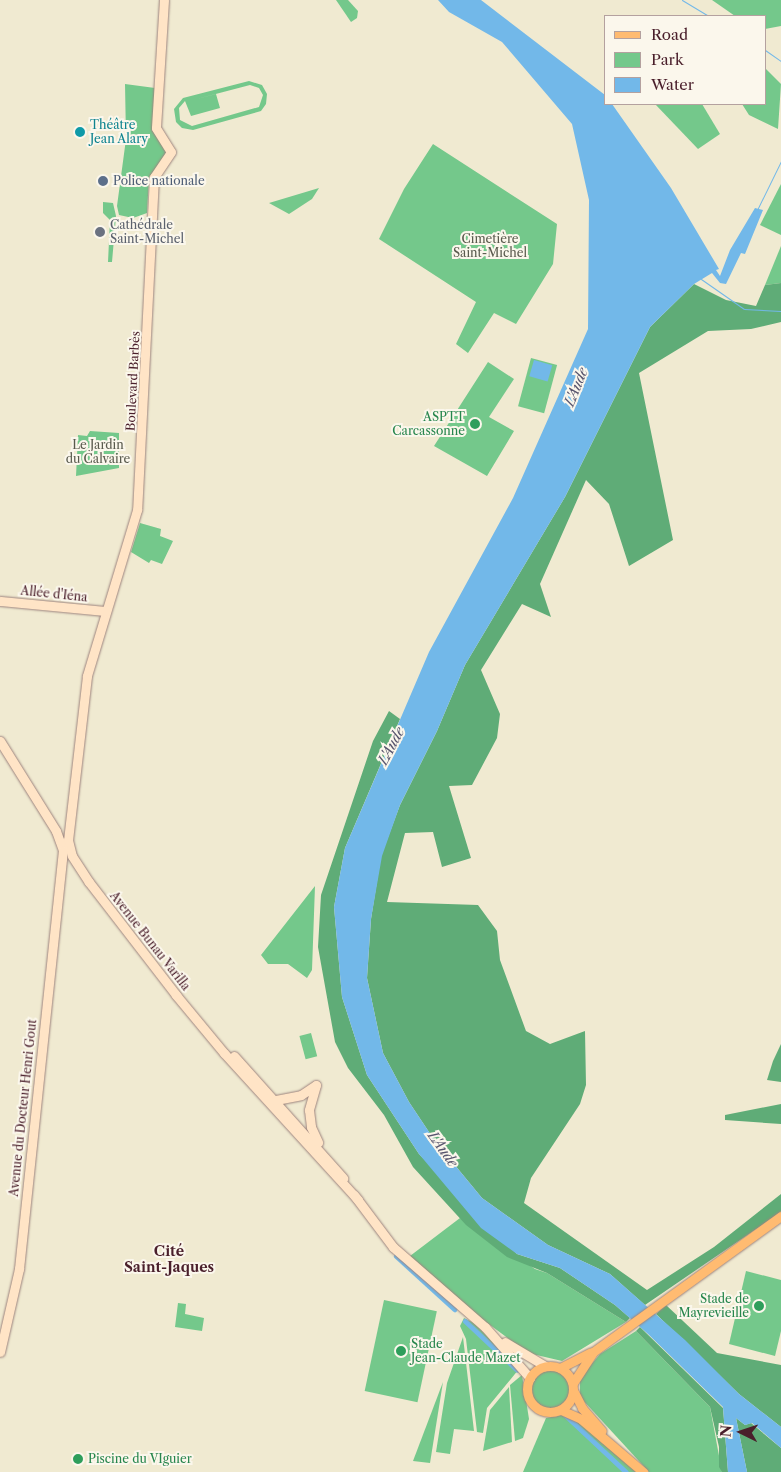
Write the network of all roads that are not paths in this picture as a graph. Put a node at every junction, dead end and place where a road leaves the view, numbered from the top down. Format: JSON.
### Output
{"nodes":[{"id":1,"x":164,"y":0,"type":"edge"},
{"id":2,"x":0,"y":601,"type":"edge"},
{"id":3,"x":106,"y":611,"type":"junction"},
{"id":4,"x":0,"y":741,"type":"edge"},
{"id":5,"x":68,"y":829,"type":"junction"},
{"id":6,"x":56,"y":831,"type":"junction"},
{"id":7,"x":70,"y":854,"type":"junction"},
{"id":8,"x":63,"y":865,"type":"junction"},
{"id":9,"x":213,"y":1040,"type":"junction"},
{"id":10,"x":276,"y":1100,"type":"junction"},
{"id":11,"x":326,"y":1156,"type":"junction"},
{"id":12,"x":358,"y":1200,"type":"junction"},
{"id":13,"x":781,"y":1216,"type":"edge"},
{"id":14,"x":484,"y":1327,"type":"junction"},
{"id":15,"x":0,"y":1352,"type":"edge"},
{"id":16,"x":593,"y":1352,"type":"junction"},
{"id":17,"x":545,"y":1366,"type":"junction"},
{"id":18,"x":560,"y":1368,"type":"junction"},
{"id":19,"x":530,"y":1378,"type":"junction"},
{"id":20,"x":573,"y":1383,"type":"junction"},
{"id":21,"x":574,"y":1392,"type":"junction"},
{"id":22,"x":561,"y":1410,"type":"junction"},
{"id":23,"x":610,"y":1442,"type":"junction"},
{"id":24,"x":643,"y":1472,"type":"edge"}],
"edges":[{"from":1,"to":3,"type":"main road","name":"Boulevard Barbès"},
{"from":2,"to":3,"type":"main road","name":"Allée d'Iéna"},
{"from":3,"to":5,"type":"main road"},
{"from":4,"to":6,"type":"main road","name":"Avenue Bunau Varilla"},
{"from":5,"to":6,"type":"main road"},
{"from":5,"to":7,"type":"main road"},
{"from":6,"to":7,"type":"main road","name":"Avenue Bunau Varilla"},
{"from":7,"to":8,"type":"main road"},
{"from":7,"to":8,"type":"main road","name":"Avenue Bunau Varilla"},
{"from":7,"to":9,"type":"main road","name":"Avenue Bunau Varilla"},
{"from":8,"to":15,"type":"main road","name":"Avenue du Docteur Henri Gout"},
{"from":9,"to":10,"type":"main road","name":"Avenue Bunau Varilla"},
{"from":9,"to":12,"type":"main road","name":"Avenue Bunau Varilla"},
{"from":10,"to":11,"type":"main road","name":"Avenue Bunau Varilla"},
{"from":10,"to":11,"type":"main road"},
{"from":11,"to":12,"type":"main road","name":"Avenue Bunau Varilla"},
{"from":12,"to":14,"type":"main road","name":"Avenue Bunau Varilla"},
{"from":13,"to":16,"type":"main road"},
{"from":14,"to":17,"type":"main road"},
{"from":14,"to":19,"type":"main road"},
{"from":16,"to":18,"type":"main road"},
{"from":16,"to":20,"type":"main road"},
{"from":17,"to":18,"type":"main road"},
{"from":17,"to":19,"type":"main road"},
{"from":18,"to":20,"type":"main road"},
{"from":19,"to":22,"type":"main road"},
{"from":20,"to":21,"type":"main road"},
{"from":21,"to":22,"type":"main road"},
{"from":21,"to":23,"type":"main road"},
{"from":22,"to":23,"type":"main road"},
{"from":23,"to":24,"type":"main road"}]}
